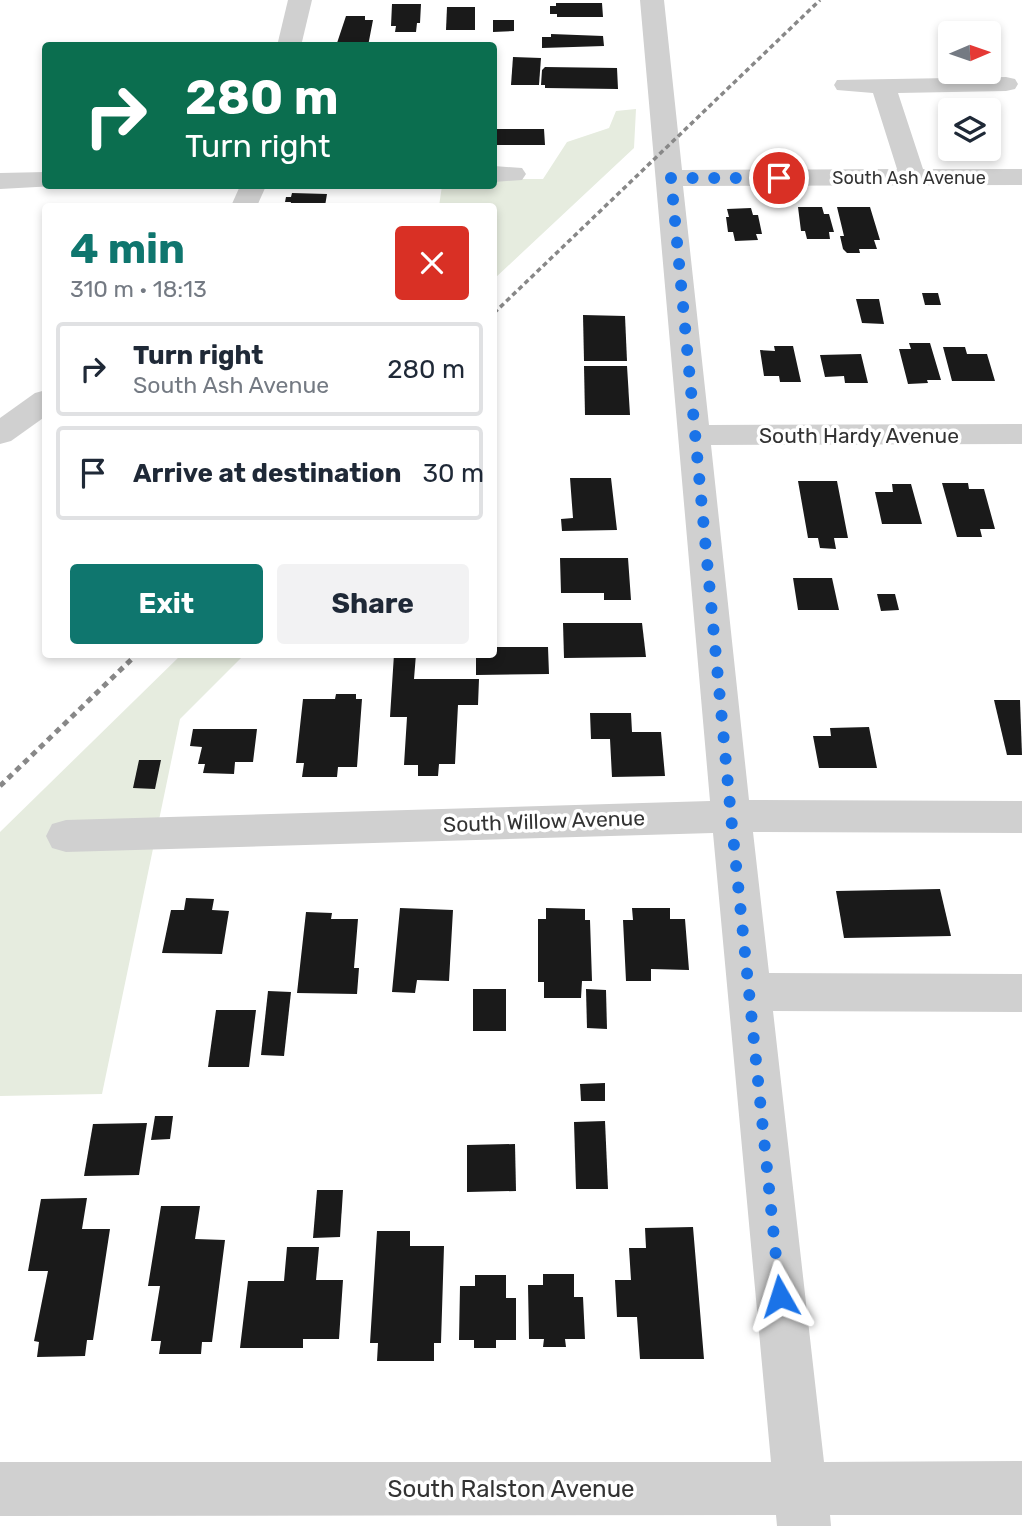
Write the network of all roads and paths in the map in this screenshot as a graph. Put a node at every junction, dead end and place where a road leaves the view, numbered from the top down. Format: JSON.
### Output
{"nodes":[{"id":1,"x":300,"y":0,"type":"edge"},
{"id":2,"x":652,"y":0,"type":"edge"},
{"id":3,"x":290,"y":42,"type":"edge"},
{"id":4,"x":1006,"y":84,"type":"dead end"},
{"id":5,"x":846,"y":85,"type":"dead end"},
{"id":6,"x":883,"y":86,"type":"junction"},
{"id":7,"x":1022,"y":177,"type":"edge"},
{"id":8,"x":671,"y":178,"type":"junction"},
{"id":9,"x":913,"y":179,"type":"junction"},
{"id":10,"x":42,"y":180,"type":"edge"},
{"id":11,"x":0,"y":181,"type":"edge"},
{"id":12,"x":42,"y":403,"type":"edge"},
{"id":13,"x":0,"y":434,"type":"edge"},
{"id":14,"x":1022,"y":434,"type":"edge"},
{"id":15,"x":696,"y":435,"type":"junction"},
{"id":16,"x":731,"y":816,"type":"junction"},
{"id":17,"x":1022,"y":817,"type":"edge"},
{"id":18,"x":66,"y":836,"type":"dead end"},
{"id":19,"x":749,"y":992,"type":"junction"},
{"id":20,"x":1022,"y":993,"type":"edge"},
{"id":21,"x":0,"y":1489,"type":"edge"},
{"id":22,"x":1022,"y":1489,"type":"edge"},
{"id":23,"x":802,"y":1507,"type":"edge"}],
"edges":[{"from":1,"to":3,"type":"street"},
{"from":2,"to":8,"type":"street"},
{"from":4,"to":6,"type":"street"},
{"from":5,"to":6,"type":"street"},
{"from":6,"to":9,"type":"street"},
{"from":7,"to":9,"type":"street","name":"South Ash Avenue"},
{"from":8,"to":9,"type":"street","name":"South Ash Avenue"},
{"from":8,"to":15,"type":"street"},
{"from":10,"to":11,"type":"street"},
{"from":12,"to":13,"type":"street"},
{"from":14,"to":15,"type":"street","name":"South Hardy Avenue"},
{"from":15,"to":16,"type":"street"},
{"from":16,"to":17,"type":"street","name":"South Willow Avenue"},
{"from":16,"to":18,"type":"street","name":"South Willow Avenue"},
{"from":16,"to":19,"type":"street"},
{"from":19,"to":20,"type":"street"},
{"from":19,"to":23,"type":"street"},
{"from":21,"to":23,"type":"street","name":"South Ralston Avenue"},
{"from":22,"to":23,"type":"street","name":"South Ralston Avenue"}]}
